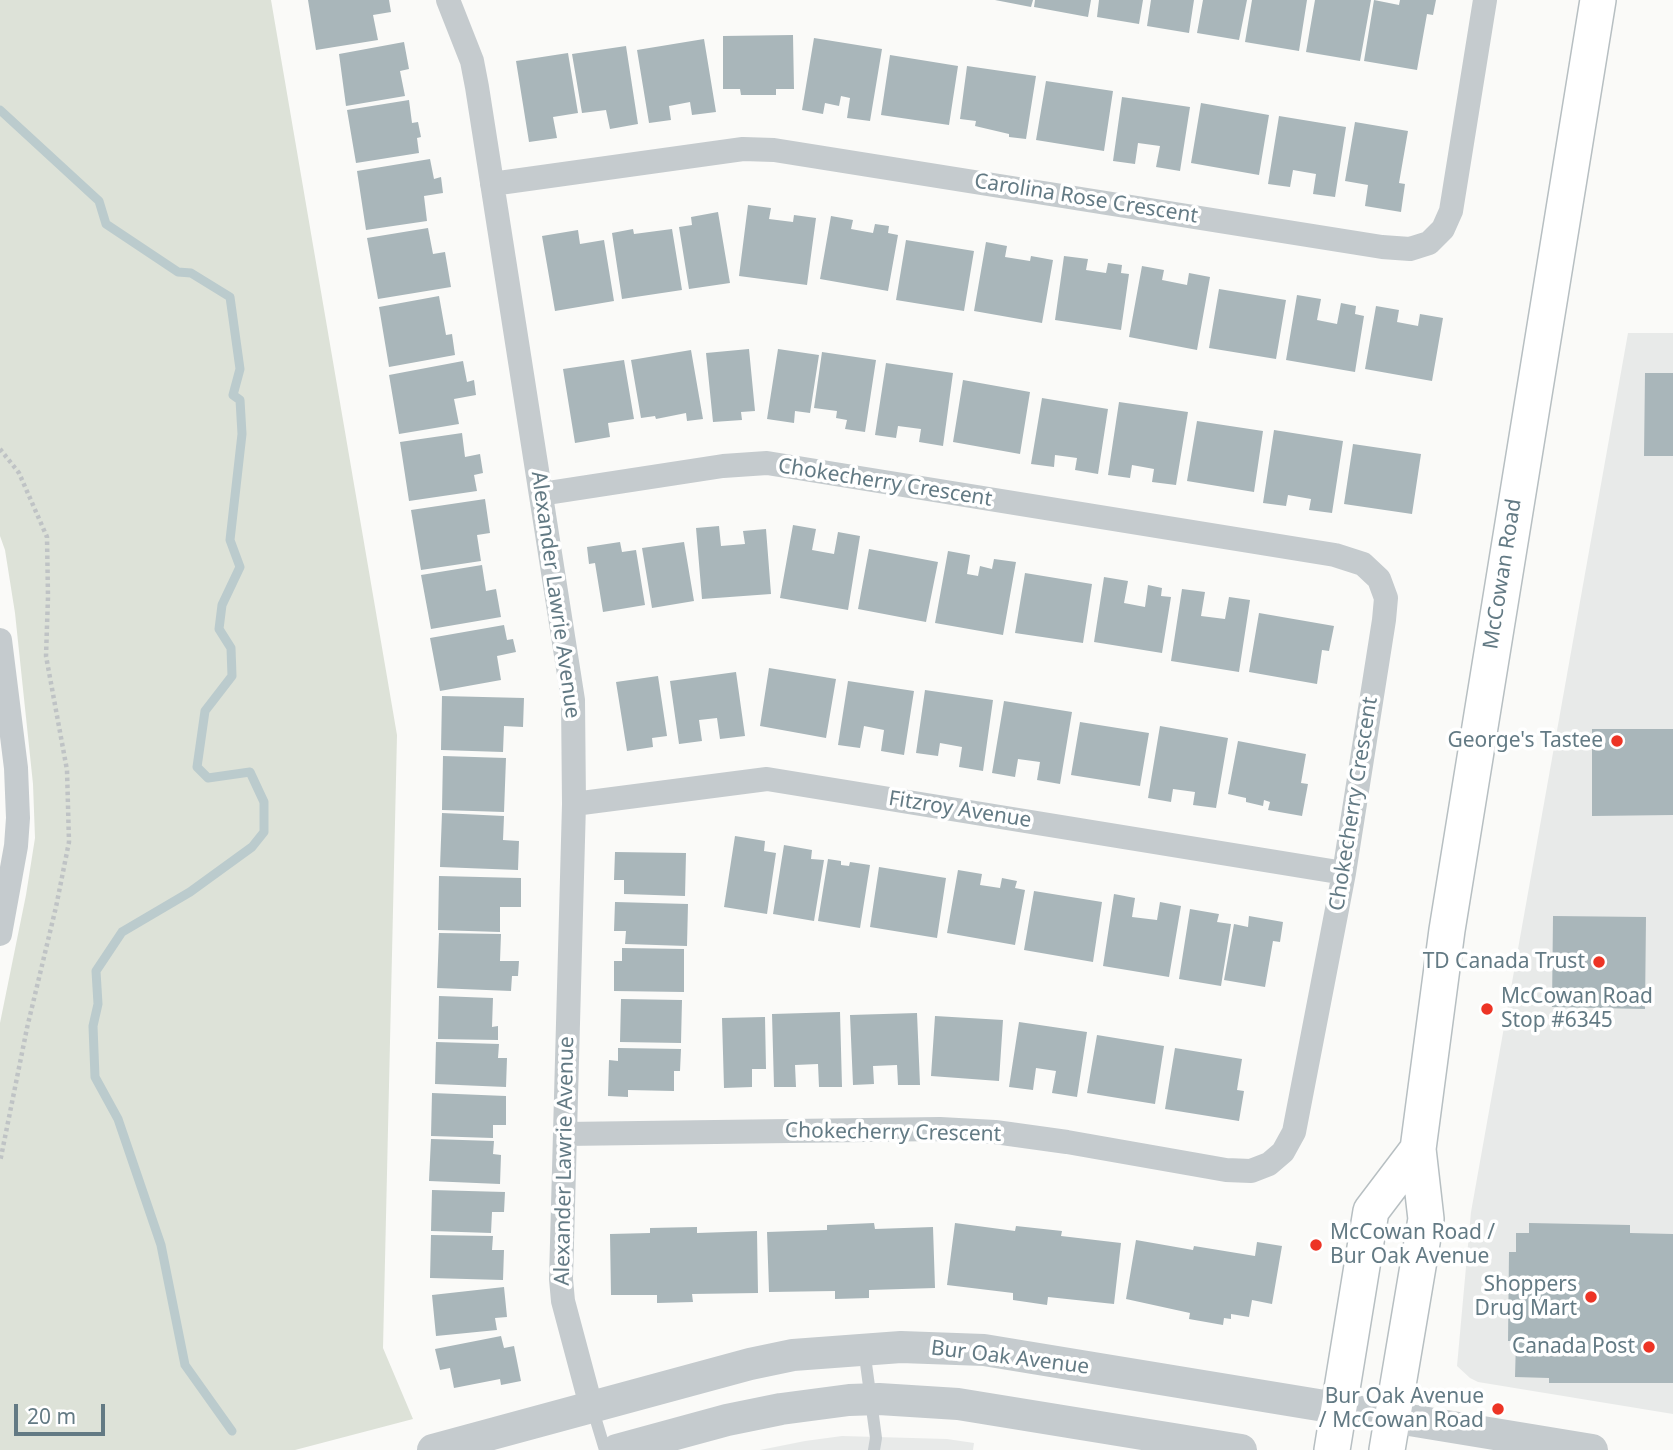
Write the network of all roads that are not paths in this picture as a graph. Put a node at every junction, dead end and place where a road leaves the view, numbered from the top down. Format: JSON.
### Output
{"nodes":[{"id":1,"x":448,"y":0,"type":"edge"},
{"id":2,"x":1485,"y":0,"type":"edge"},
{"id":3,"x":1598,"y":0,"type":"edge"},
{"id":4,"x":492,"y":184,"type":"junction"},
{"id":5,"x":541,"y":494,"type":"junction"},
{"id":6,"x":0,"y":640,"type":"edge"},
{"id":7,"x":574,"y":804,"type":"junction"},
{"id":8,"x":1344,"y":873,"type":"junction"},
{"id":9,"x":0,"y":934,"type":"edge"},
{"id":10,"x":565,"y":1134,"type":"junction"},
{"id":11,"x":1418,"y":1149,"type":"junction"},
{"id":12,"x":864,"y":1348,"type":"junction"},
{"id":13,"x":871,"y":1399,"type":"junction"},
{"id":14,"x":592,"y":1406,"type":"junction"},
{"id":15,"x":1339,"y":1408,"type":"junction"},
{"id":16,"x":1393,"y":1416,"type":"junction"},
{"id":17,"x":1124,"y":1441,"type":"edge"},
{"id":18,"x":433,"y":1450,"type":"edge"},
{"id":19,"x":605,"y":1450,"type":"edge"},
{"id":20,"x":617,"y":1450,"type":"edge"},
{"id":21,"x":874,"y":1450,"type":"edge"},
{"id":22,"x":1241,"y":1450,"type":"edge"},
{"id":23,"x":1332,"y":1450,"type":"edge"},
{"id":24,"x":1387,"y":1450,"type":"edge"},
{"id":25,"x":1592,"y":1450,"type":"edge"}],
"edges":[{"from":1,"to":4,"type":"street","name":"Alexander Lawrie Avenue"},
{"from":2,"to":4,"type":"street","name":"Carolina Rose Crescent"},
{"from":3,"to":11,"type":"main road","name":"McCowan Road"},
{"from":4,"to":5,"type":"street","name":"Alexander Lawrie Avenue"},
{"from":5,"to":7,"type":"street","name":"Alexander Lawrie Avenue"},
{"from":5,"to":8,"type":"street","name":"Chokecherry Crescent"},
{"from":6,"to":9,"type":"street"},
{"from":7,"to":8,"type":"street","name":"Fitzroy Avenue"},
{"from":7,"to":10,"type":"street","name":"Alexander Lawrie Avenue"},
{"from":8,"to":10,"type":"street","name":"Chokecherry Crescent"},
{"from":10,"to":14,"type":"street","name":"Alexander Lawrie Avenue"},
{"from":11,"to":15,"type":"main road","name":"McCowan Road"},
{"from":11,"to":16,"type":"main road","name":"McCowan Road"},
{"from":12,"to":13,"type":"lane"},
{"from":12,"to":14,"type":"street","name":"Bur Oak Avenue"},
{"from":12,"to":15,"type":"street","name":"Bur Oak Avenue"},
{"from":13,"to":17,"type":"street"},
{"from":13,"to":20,"type":"street"},
{"from":13,"to":21,"type":"lane"},
{"from":14,"to":18,"type":"street","name":"Bur Oak Avenue"},
{"from":14,"to":19,"type":"lane"},
{"from":15,"to":16,"type":"street","name":"Bur Oak Avenue"},
{"from":15,"to":23,"type":"main road","name":"McCowan Road"},
{"from":16,"to":24,"type":"main road","name":"McCowan Road"},
{"from":16,"to":25,"type":"street","name":"Bur Oak Avenue"},
{"from":17,"to":22,"type":"street"}]}
